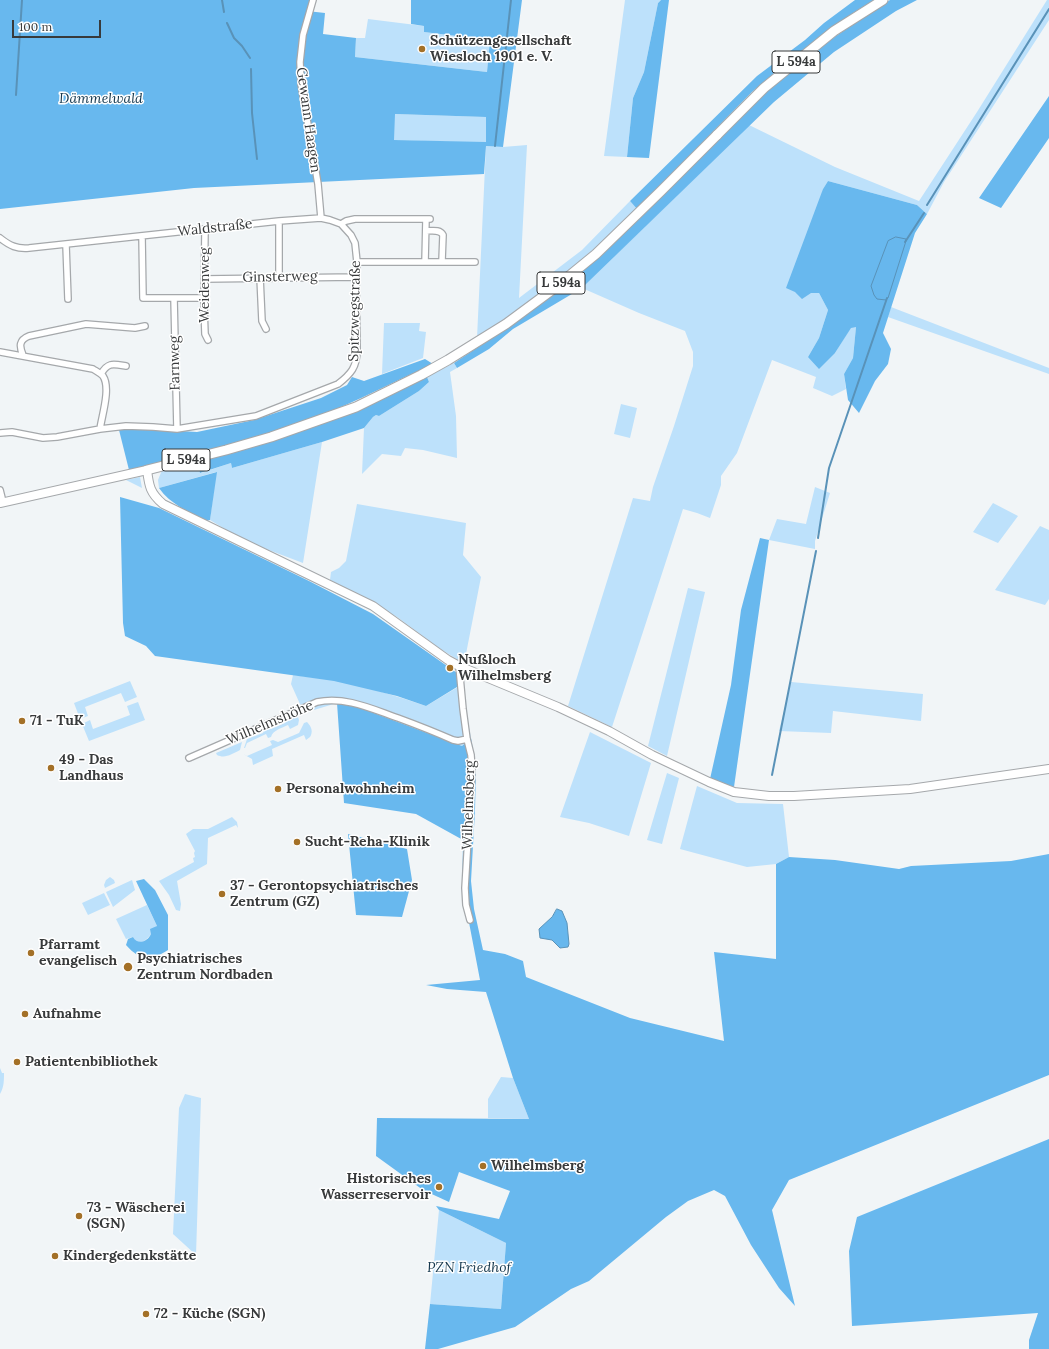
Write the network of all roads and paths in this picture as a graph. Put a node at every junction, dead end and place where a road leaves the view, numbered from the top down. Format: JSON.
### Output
{"nodes":[{"id":1,"x":313,"y":0,"type":"edge"},
{"id":2,"x":883,"y":0,"type":"edge"},
{"id":3,"x":321,"y":218,"type":"junction"},
{"id":4,"x":279,"y":221,"type":"junction"},
{"id":5,"x":340,"y":224,"type":"junction"},
{"id":6,"x":205,"y":229,"type":"junction"},
{"id":7,"x":426,"y":231,"type":"junction"},
{"id":8,"x":142,"y":236,"type":"junction"},
{"id":9,"x":0,"y":238,"type":"edge"},
{"id":10,"x":66,"y":245,"type":"junction"},
{"id":11,"x":442,"y":261,"type":"junction"},
{"id":12,"x":357,"y":262,"type":"junction"},
{"id":13,"x":426,"y":262,"type":"junction"},
{"id":14,"x":475,"y":262,"type":"dead end"},
{"id":15,"x":260,"y":277,"type":"junction"},
{"id":16,"x":279,"y":277,"type":"junction"},
{"id":17,"x":356,"y":277,"type":"junction"},
{"id":18,"x":204,"y":279,"type":"junction"},
{"id":19,"x":174,"y":298,"type":"junction"},
{"id":20,"x":204,"y":298,"type":"junction"},
{"id":21,"x":68,"y":299,"type":"dead end"},
{"id":22,"x":145,"y":326,"type":"dead end"},
{"id":23,"x":266,"y":329,"type":"dead end"},
{"id":24,"x":208,"y":340,"type":"dead end"},
{"id":25,"x":0,"y":352,"type":"edge"},
{"id":26,"x":23,"y":355,"type":"junction"},
{"id":27,"x":126,"y":366,"type":"dead end"},
{"id":28,"x":102,"y":374,"type":"junction"},
{"id":29,"x":100,"y":429,"type":"junction"},
{"id":30,"x":176,"y":429,"type":"junction"},
{"id":31,"x":0,"y":433,"type":"edge"},
{"id":32,"x":146,"y":470,"type":"junction"},
{"id":33,"x":0,"y":490,"type":"edge"},
{"id":34,"x":2,"y":502,"type":"edge"},
{"id":35,"x":459,"y":666,"type":"junction"},
{"id":36,"x":467,"y":739,"type":"junction"},
{"id":37,"x":189,"y":758,"type":"dead end"},
{"id":38,"x":1049,"y":769,"type":"edge"},
{"id":39,"x":470,"y":920,"type":"dead end"}],
"edges":[{"from":1,"to":3,"type":"street","name":"Gewann Haagen"},
{"from":2,"to":32,"type":"main road","number":"L 594a"},
{"from":3,"to":4,"type":"street","name":"Waldstraße"},
{"from":3,"to":5,"type":"street","name":"Waldstraße"},
{"from":4,"to":6,"type":"street","name":"Waldstraße"},
{"from":4,"to":16,"type":"street"},
{"from":5,"to":7,"type":"street"},
{"from":5,"to":12,"type":"street","name":"Spitzwegstraße"},
{"from":6,"to":8,"type":"street","name":"Waldstraße"},
{"from":6,"to":18,"type":"street","name":"Weidenweg"},
{"from":7,"to":11,"type":"street"},
{"from":7,"to":13,"type":"street"},
{"from":8,"to":10,"type":"street","name":"Waldstraße"},
{"from":8,"to":19,"type":"street"},
{"from":9,"to":10,"type":"street","name":"Waldstraße"},
{"from":10,"to":21,"type":"street"},
{"from":11,"to":13,"type":"street"},
{"from":11,"to":14,"type":"street"},
{"from":12,"to":13,"type":"street"},
{"from":12,"to":17,"type":"street","name":"Spitzwegstraße"},
{"from":15,"to":16,"type":"street","name":"Ginsterweg"},
{"from":15,"to":18,"type":"street","name":"Ginsterweg"},
{"from":15,"to":23,"type":"street"},
{"from":16,"to":17,"type":"street","name":"Ginsterweg"},
{"from":17,"to":30,"type":"street","name":"Spitzwegstraße"},
{"from":18,"to":20,"type":"street","name":"Weidenweg"},
{"from":19,"to":20,"type":"street"},
{"from":19,"to":30,"type":"street","name":"Farnweg"},
{"from":20,"to":24,"type":"street","name":"Weidenweg"},
{"from":22,"to":26,"type":"street"},
{"from":25,"to":26,"type":"street"},
{"from":26,"to":28,"type":"street"},
{"from":27,"to":28,"type":"street"},
{"from":28,"to":29,"type":"street"},
{"from":29,"to":30,"type":"street","name":"Spitzwegstraße"},
{"from":29,"to":31,"type":"street","name":"Spitzwegstraße"},
{"from":32,"to":34,"type":"main road"},
{"from":32,"to":35,"type":"main road"},
{"from":33,"to":34,"type":"street"},
{"from":35,"to":36,"type":"street","name":"Wilhelmsberg"},
{"from":35,"to":38,"type":"main road"},
{"from":36,"to":37,"type":"street","name":"Wilhelmshöhe"},
{"from":36,"to":39,"type":"street","name":"Wilhelmsberg"}]}
